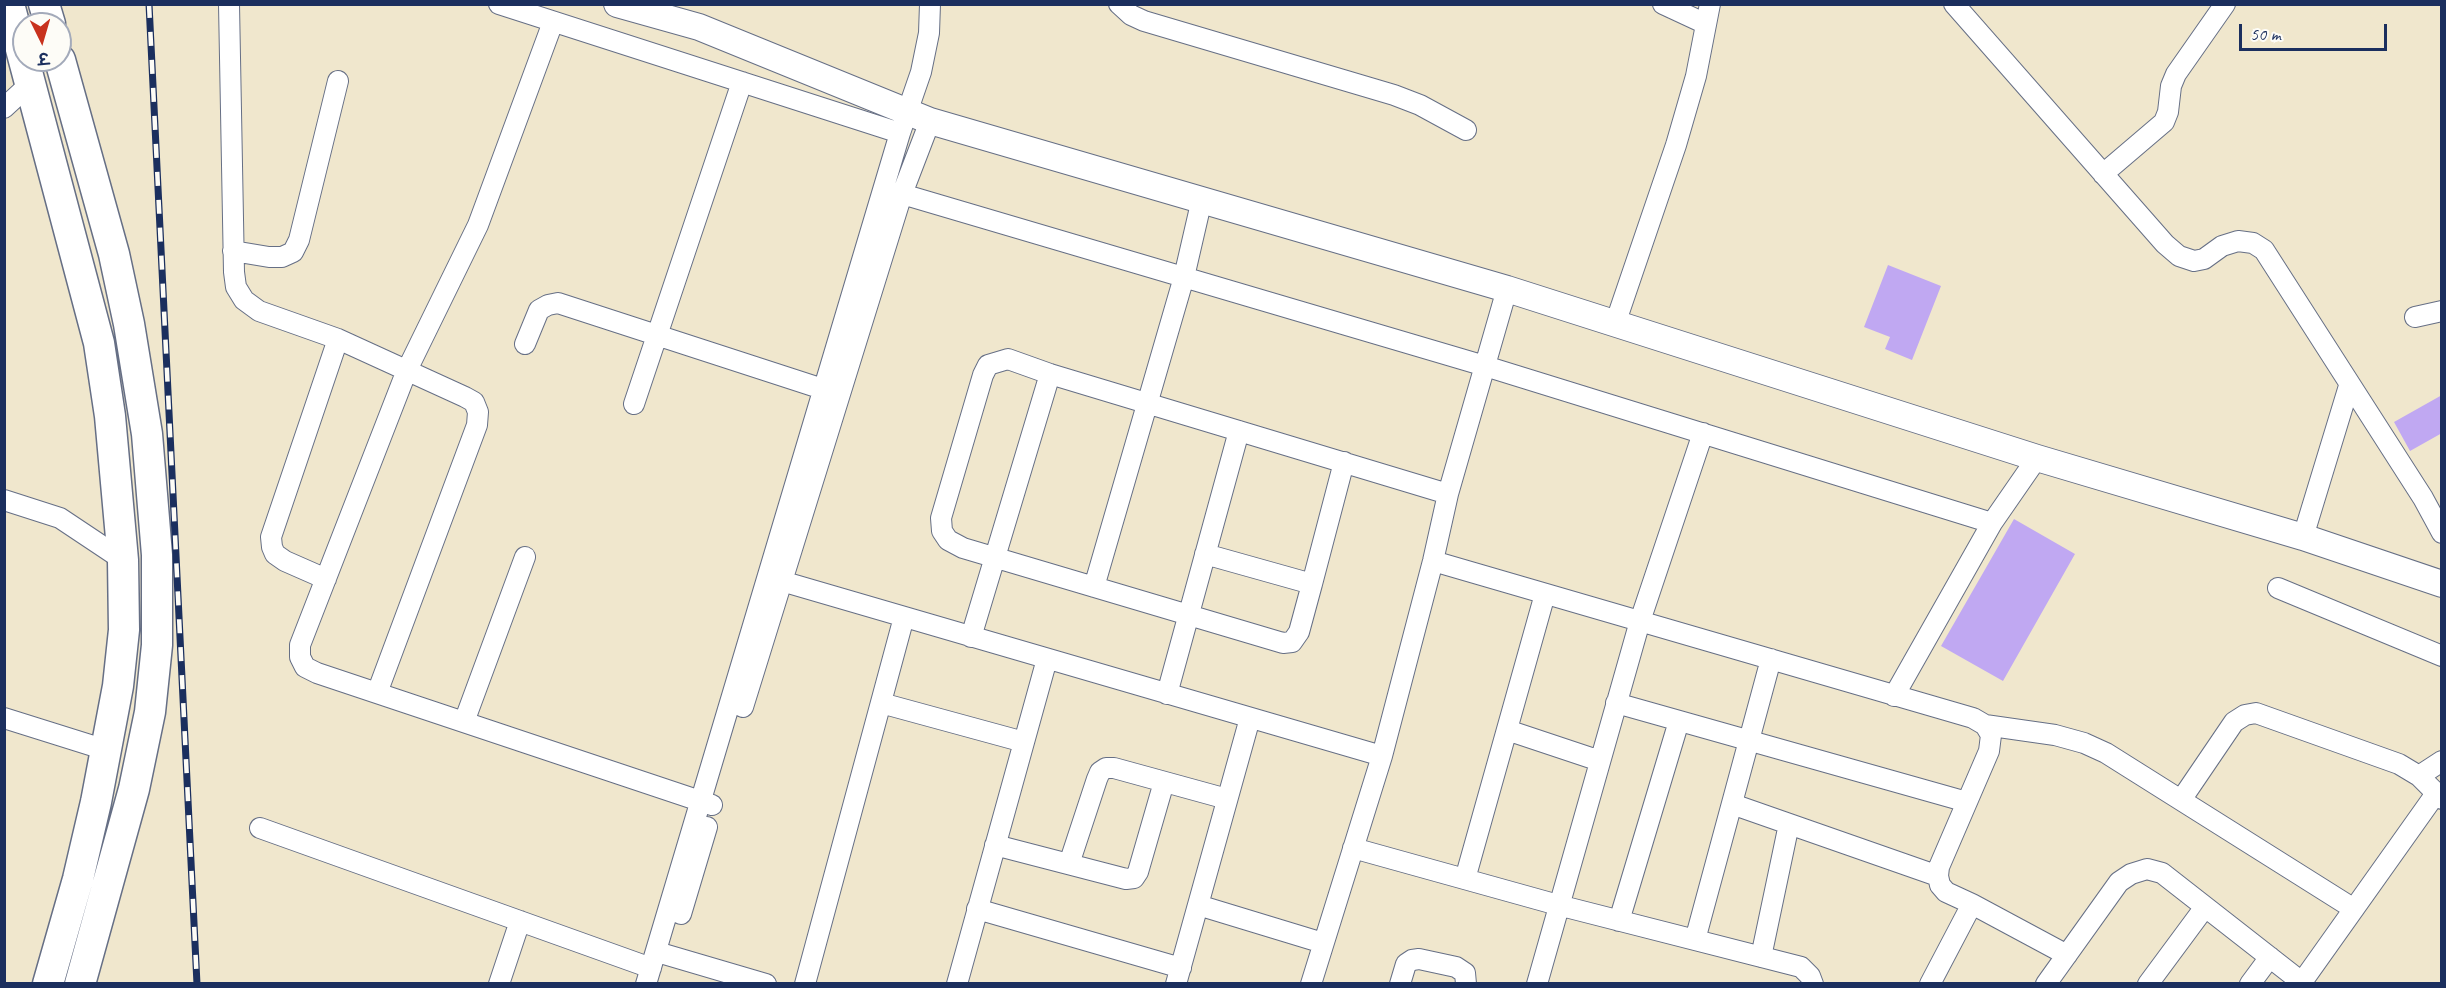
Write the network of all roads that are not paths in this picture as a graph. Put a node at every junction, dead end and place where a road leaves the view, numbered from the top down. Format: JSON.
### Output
{"nodes":[{"id":1,"x":9,"y":4,"type":"edge"},
{"id":2,"x":229,"y":4,"type":"edge"},
{"id":3,"x":499,"y":4,"type":"edge"},
{"id":4,"x":617,"y":4,"type":"edge"},
{"id":5,"x":930,"y":4,"type":"edge"},
{"id":6,"x":1119,"y":4,"type":"edge"},
{"id":7,"x":1664,"y":4,"type":"edge"},
{"id":8,"x":1954,"y":4,"type":"edge"},
{"id":9,"x":2225,"y":4,"type":"edge"},
{"id":10,"x":1708,"y":14,"type":"edge"},
{"id":11,"x":553,"y":22,"type":"junction"},
{"id":12,"x":63,"y":72,"type":"edge"},
{"id":13,"x":338,"y":81,"type":"dead end"},
{"id":14,"x":742,"y":82,"type":"junction"},
{"id":15,"x":30,"y":84,"type":"junction"},
{"id":16,"x":4,"y":108,"type":"edge"},
{"id":17,"x":913,"y":122,"type":"junction"},
{"id":18,"x":1466,"y":130,"type":"dead end"},
{"id":19,"x":2103,"y":174,"type":"junction"},
{"id":20,"x":902,"y":194,"type":"junction"},
{"id":21,"x":1202,"y":199,"type":"junction"},
{"id":22,"x":233,"y":251,"type":"junction"},
{"id":23,"x":1184,"y":277,"type":"junction"},
{"id":24,"x":1507,"y":289,"type":"junction"},
{"id":25,"x":2442,"y":311,"type":"edge"},
{"id":26,"x":2415,"y":317,"type":"dead end"},
{"id":27,"x":1615,"y":324,"type":"junction"},
{"id":28,"x":656,"y":337,"type":"junction"},
{"id":29,"x":338,"y":339,"type":"junction"},
{"id":30,"x":525,"y":344,"type":"dead end"},
{"id":31,"x":1485,"y":366,"type":"junction"},
{"id":32,"x":407,"y":370,"type":"junction"},
{"id":33,"x":1050,"y":374,"type":"junction"},
{"id":34,"x":2349,"y":386,"type":"junction"},
{"id":35,"x":831,"y":392,"type":"junction"},
{"id":36,"x":1147,"y":403,"type":"junction"},
{"id":37,"x":634,"y":404,"type":"dead end"},
{"id":38,"x":1239,"y":431,"type":"junction"},
{"id":39,"x":1703,"y":433,"type":"junction"},
{"id":40,"x":2037,"y":458,"type":"junction"},
{"id":41,"x":1344,"y":462,"type":"junction"},
{"id":42,"x":1448,"y":494,"type":"junction"},
{"id":43,"x":4,"y":500,"type":"edge"},
{"id":44,"x":1992,"y":524,"type":"junction"},
{"id":45,"x":2442,"y":534,"type":"edge"},
{"id":46,"x":2304,"y":537,"type":"junction"},
{"id":47,"x":1206,"y":554,"type":"junction"},
{"id":48,"x":525,"y":557,"type":"dead end"},
{"id":49,"x":994,"y":557,"type":"junction"},
{"id":50,"x":123,"y":560,"type":"junction"},
{"id":51,"x":1433,"y":561,"type":"junction"},
{"id":52,"x":326,"y":579,"type":"junction"},
{"id":53,"x":775,"y":579,"type":"junction"},
{"id":54,"x":1312,"y":584,"type":"junction"},
{"id":55,"x":2442,"y":584,"type":"edge"},
{"id":56,"x":1094,"y":587,"type":"junction"},
{"id":57,"x":2278,"y":588,"type":"dead end"},
{"id":58,"x":1545,"y":594,"type":"junction"},
{"id":59,"x":1188,"y":615,"type":"junction"},
{"id":60,"x":904,"y":617,"type":"junction"},
{"id":61,"x":1640,"y":621,"type":"junction"},
{"id":62,"x":971,"y":637,"type":"junction"},
{"id":63,"x":2442,"y":656,"type":"edge"},
{"id":64,"x":1047,"y":659,"type":"junction"},
{"id":65,"x":1771,"y":660,"type":"junction"},
{"id":66,"x":377,"y":693,"type":"junction"},
{"id":67,"x":1167,"y":694,"type":"junction"},
{"id":68,"x":1894,"y":696,"type":"junction"},
{"id":69,"x":881,"y":703,"type":"junction"},
{"id":70,"x":1616,"y":703,"type":"junction"},
{"id":71,"x":4,"y":718,"type":"edge"},
{"id":72,"x":1250,"y":718,"type":"junction"},
{"id":73,"x":1679,"y":721,"type":"junction"},
{"id":74,"x":464,"y":722,"type":"junction"},
{"id":75,"x":1985,"y":724,"type":"junction"},
{"id":76,"x":1507,"y":730,"type":"junction"},
{"id":77,"x":1749,"y":741,"type":"junction"},
{"id":78,"x":1024,"y":742,"type":"junction"},
{"id":79,"x":106,"y":750,"type":"junction"},
{"id":80,"x":1382,"y":756,"type":"junction"},
{"id":81,"x":1600,"y":760,"type":"junction"},
{"id":82,"x":2442,"y":760,"type":"edge"},
{"id":83,"x":2419,"y":776,"type":"junction"},
{"id":84,"x":1164,"y":782,"type":"junction"},
{"id":85,"x":2439,"y":795,"type":"edge"},
{"id":86,"x":1227,"y":799,"type":"junction"},
{"id":87,"x":2181,"y":800,"type":"junction"},
{"id":88,"x":1967,"y":802,"type":"junction"},
{"id":89,"x":706,"y":803,"type":"junction"},
{"id":90,"x":1732,"y":804,"type":"junction"},
{"id":91,"x":1789,"y":824,"type":"junction"},
{"id":92,"x":260,"y":828,"type":"dead end"},
{"id":93,"x":995,"y":845,"type":"junction"},
{"id":94,"x":1353,"y":848,"type":"junction"},
{"id":95,"x":1069,"y":864,"type":"junction"},
{"id":96,"x":1938,"y":876,"type":"junction"},
{"id":97,"x":1465,"y":879,"type":"junction"},
{"id":98,"x":1972,"y":904,"type":"junction"},
{"id":99,"x":1558,"y":905,"type":"junction"},
{"id":100,"x":1198,"y":906,"type":"junction"},
{"id":101,"x":2205,"y":907,"type":"junction"},
{"id":102,"x":978,"y":909,"type":"junction"},
{"id":103,"x":2354,"y":909,"type":"junction"},
{"id":104,"x":520,"y":921,"type":"junction"},
{"id":105,"x":1619,"y":921,"type":"junction"},
{"id":106,"x":1695,"y":940,"type":"junction"},
{"id":107,"x":1323,"y":943,"type":"junction"},
{"id":108,"x":2067,"y":955,"type":"junction"},
{"id":109,"x":1761,"y":957,"type":"junction"},
{"id":110,"x":2270,"y":957,"type":"junction"},
{"id":111,"x":656,"y":968,"type":"edge"},
{"id":112,"x":1179,"y":976,"type":"edge"},
{"id":113,"x":2303,"y":983,"type":"edge"},
{"id":114,"x":48,"y":984,"type":"edge"},
{"id":115,"x":80,"y":984,"type":"edge"},
{"id":116,"x":499,"y":984,"type":"edge"},
{"id":117,"x":766,"y":984,"type":"edge"},
{"id":118,"x":805,"y":984,"type":"edge"},
{"id":119,"x":957,"y":984,"type":"edge"},
{"id":120,"x":1311,"y":984,"type":"edge"},
{"id":121,"x":1400,"y":984,"type":"edge"},
{"id":122,"x":1466,"y":984,"type":"edge"},
{"id":123,"x":1536,"y":984,"type":"edge"},
{"id":124,"x":1812,"y":984,"type":"edge"},
{"id":125,"x":1930,"y":984,"type":"edge"},
{"id":126,"x":2046,"y":984,"type":"edge"},
{"id":127,"x":2148,"y":984,"type":"edge"},
{"id":128,"x":2250,"y":984,"type":"edge"}],
"edges":[{"from":1,"to":15,"type":"highway"},
{"from":2,"to":22,"type":"street"},
{"from":3,"to":11,"type":"street"},
{"from":4,"to":17,"type":"main road"},
{"from":5,"to":17,"type":"street"},
{"from":6,"to":18,"type":"street"},
{"from":7,"to":10,"type":"street"},
{"from":8,"to":19,"type":"street"},
{"from":9,"to":19,"type":"street"},
{"from":10,"to":27,"type":"street"},
{"from":11,"to":14,"type":"street"},
{"from":11,"to":32,"type":"street"},
{"from":12,"to":115,"type":"highway"},
{"from":13,"to":22,"type":"street"},
{"from":14,"to":17,"type":"street"},
{"from":14,"to":28,"type":"street"},
{"from":15,"to":16,"type":"street"},
{"from":15,"to":50,"type":"highway"},
{"from":17,"to":20,"type":"street"},
{"from":17,"to":21,"type":"main road"},
{"from":17,"to":35,"type":"street"},
{"from":19,"to":34,"type":"street"},
{"from":20,"to":23,"type":"street"},
{"from":20,"to":35,"type":"street"},
{"from":21,"to":23,"type":"street"},
{"from":21,"to":24,"type":"main road"},
{"from":22,"to":29,"type":"street"},
{"from":23,"to":31,"type":"street"},
{"from":23,"to":36,"type":"street"},
{"from":24,"to":27,"type":"main road"},
{"from":24,"to":31,"type":"street"},
{"from":25,"to":26,"type":"street"},
{"from":27,"to":40,"type":"main road"},
{"from":28,"to":30,"type":"street"},
{"from":28,"to":35,"type":"street"},
{"from":28,"to":37,"type":"street"},
{"from":29,"to":32,"type":"street"},
{"from":29,"to":52,"type":"street"},
{"from":31,"to":39,"type":"street"},
{"from":31,"to":42,"type":"street"},
{"from":32,"to":52,"type":"street"},
{"from":32,"to":66,"type":"street"},
{"from":33,"to":36,"type":"street"},
{"from":33,"to":49,"type":"street"},
{"from":33,"to":49,"type":"street"},
{"from":34,"to":45,"type":"street"},
{"from":34,"to":46,"type":"street"},
{"from":35,"to":53,"type":"street"},
{"from":36,"to":38,"type":"street"},
{"from":36,"to":56,"type":"street"},
{"from":38,"to":41,"type":"street"},
{"from":38,"to":47,"type":"street"},
{"from":39,"to":44,"type":"street"},
{"from":39,"to":61,"type":"street"},
{"from":40,"to":44,"type":"street"},
{"from":40,"to":46,"type":"main road"},
{"from":41,"to":42,"type":"street"},
{"from":41,"to":54,"type":"street"},
{"from":42,"to":51,"type":"street"},
{"from":43,"to":50,"type":"street"},
{"from":44,"to":68,"type":"street"},
{"from":46,"to":55,"type":"main road"},
{"from":47,"to":54,"type":"street"},
{"from":47,"to":59,"type":"street"},
{"from":48,"to":74,"type":"street"},
{"from":49,"to":56,"type":"street"},
{"from":49,"to":62,"type":"street"},
{"from":50,"to":79,"type":"highway"},
{"from":51,"to":58,"type":"street"},
{"from":51,"to":80,"type":"street"},
{"from":52,"to":66,"type":"street"},
{"from":53,"to":60,"type":"street"},
{"from":53,"to":89,"type":"street"},
{"from":54,"to":59,"type":"street"},
{"from":56,"to":59,"type":"street"},
{"from":57,"to":63,"type":"street"},
{"from":58,"to":61,"type":"street"},
{"from":58,"to":76,"type":"street"},
{"from":59,"to":67,"type":"street"},
{"from":60,"to":62,"type":"street"},
{"from":60,"to":69,"type":"street"},
{"from":61,"to":65,"type":"street"},
{"from":61,"to":70,"type":"street"},
{"from":62,"to":64,"type":"street"},
{"from":64,"to":67,"type":"street"},
{"from":64,"to":78,"type":"street"},
{"from":65,"to":68,"type":"street"},
{"from":65,"to":77,"type":"street"},
{"from":66,"to":74,"type":"street"},
{"from":67,"to":72,"type":"street"},
{"from":68,"to":75,"type":"street"},
{"from":69,"to":78,"type":"street"},
{"from":69,"to":118,"type":"street"},
{"from":70,"to":73,"type":"street"},
{"from":70,"to":81,"type":"street"},
{"from":71,"to":79,"type":"street"},
{"from":72,"to":80,"type":"street"},
{"from":72,"to":86,"type":"street"},
{"from":73,"to":77,"type":"street"},
{"from":73,"to":105,"type":"street"},
{"from":74,"to":89,"type":"street"},
{"from":75,"to":87,"type":"street"},
{"from":75,"to":88,"type":"street"},
{"from":76,"to":81,"type":"street"},
{"from":76,"to":97,"type":"street"},
{"from":77,"to":88,"type":"street"},
{"from":77,"to":90,"type":"street"},
{"from":78,"to":93,"type":"street"},
{"from":79,"to":114,"type":"highway"},
{"from":80,"to":94,"type":"street"},
{"from":81,"to":99,"type":"street"},
{"from":82,"to":83,"type":"street"},
{"from":83,"to":85,"type":"street"},
{"from":83,"to":87,"type":"street"},
{"from":84,"to":86,"type":"street"},
{"from":84,"to":95,"type":"street"},
{"from":84,"to":95,"type":"street"},
{"from":85,"to":103,"type":"street"},
{"from":86,"to":100,"type":"street"},
{"from":87,"to":103,"type":"street"},
{"from":88,"to":96,"type":"street"},
{"from":89,"to":111,"type":"street"},
{"from":90,"to":91,"type":"street"},
{"from":90,"to":106,"type":"street"},
{"from":91,"to":96,"type":"street"},
{"from":91,"to":109,"type":"street"},
{"from":92,"to":104,"type":"street"},
{"from":93,"to":95,"type":"street"},
{"from":93,"to":102,"type":"street"},
{"from":94,"to":97,"type":"street"},
{"from":94,"to":107,"type":"street"},
{"from":96,"to":98,"type":"street"},
{"from":97,"to":99,"type":"street"},
{"from":98,"to":108,"type":"street"},
{"from":98,"to":125,"type":"street"},
{"from":99,"to":105,"type":"street"},
{"from":99,"to":123,"type":"street"},
{"from":100,"to":107,"type":"street"},
{"from":100,"to":112,"type":"street"},
{"from":101,"to":108,"type":"street"},
{"from":101,"to":110,"type":"street"},
{"from":101,"to":127,"type":"street"},
{"from":102,"to":112,"type":"street"},
{"from":102,"to":119,"type":"street"},
{"from":103,"to":113,"type":"street"},
{"from":104,"to":111,"type":"street"},
{"from":104,"to":116,"type":"street"},
{"from":105,"to":106,"type":"street"},
{"from":106,"to":109,"type":"street"},
{"from":107,"to":120,"type":"street"},
{"from":108,"to":126,"type":"street"},
{"from":109,"to":124,"type":"street"},
{"from":110,"to":113,"type":"street"},
{"from":110,"to":128,"type":"street"},
{"from":111,"to":117,"type":"street"},
{"from":121,"to":122,"type":"street"}]}
